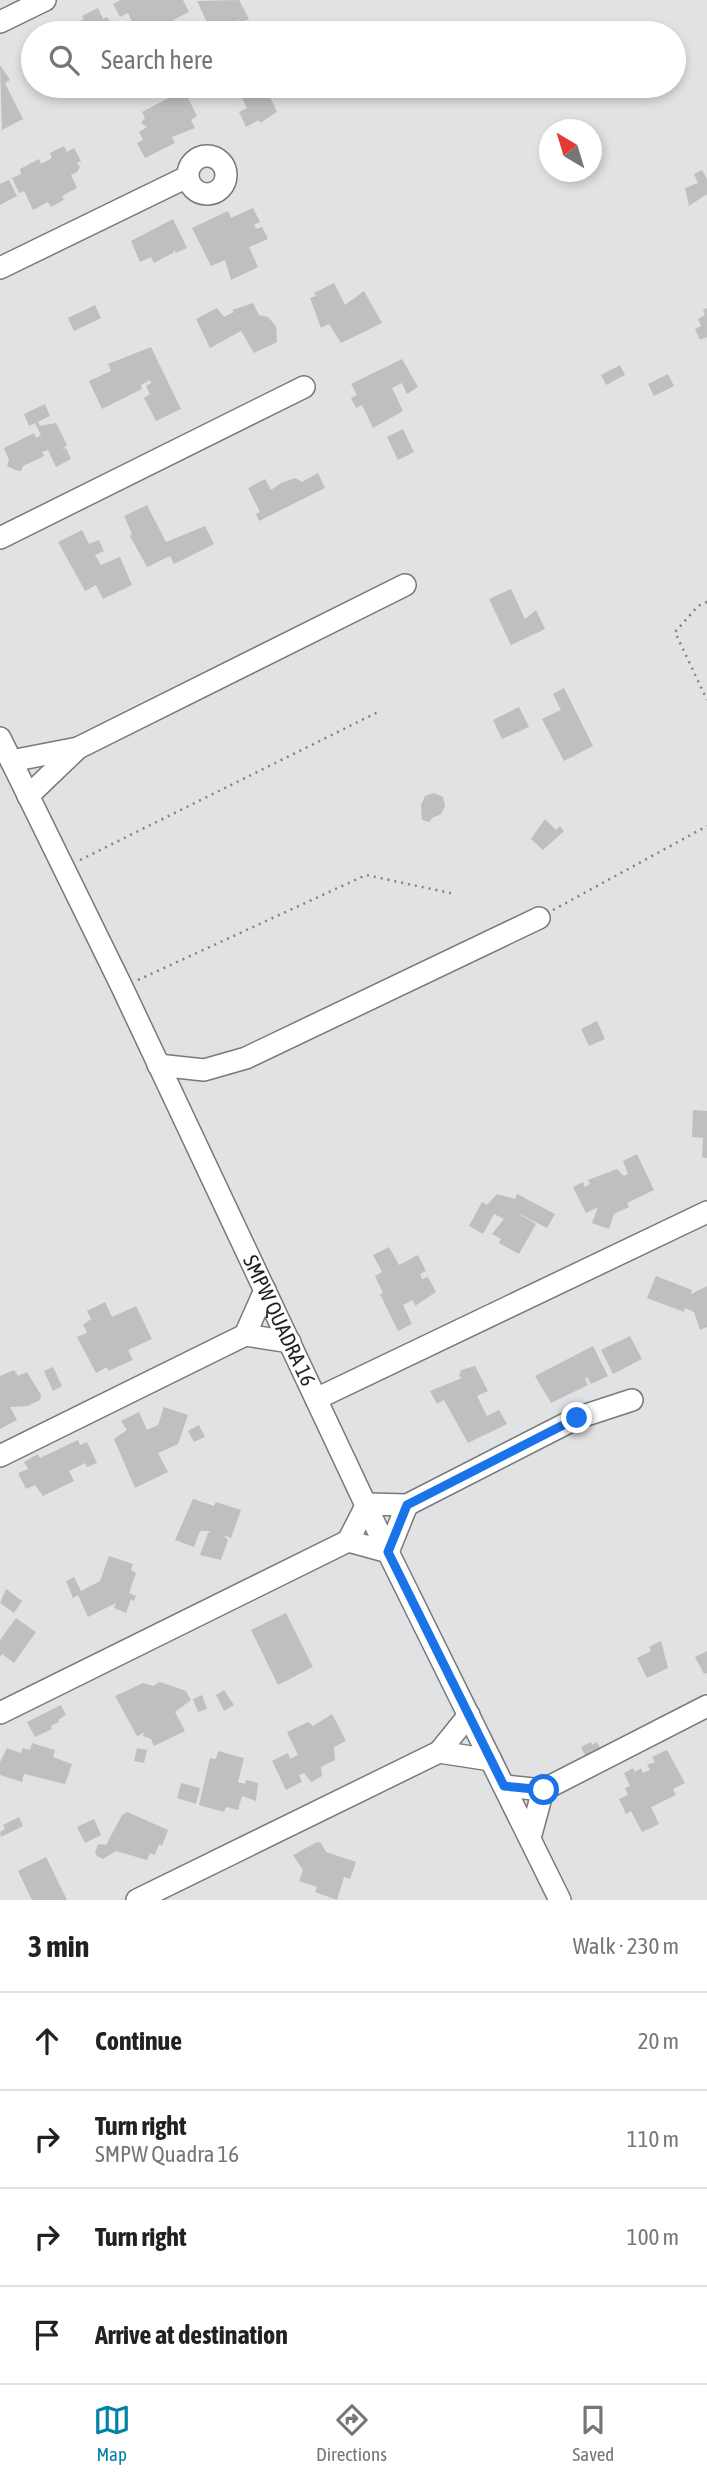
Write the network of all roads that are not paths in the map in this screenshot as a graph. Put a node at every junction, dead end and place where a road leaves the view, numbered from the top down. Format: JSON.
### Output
{"nodes":[{"id":1,"x":45,"y":0,"type":"edge"},
{"id":2,"x":0,"y":22,"type":"edge"},
{"id":3,"x":187,"y":177,"type":"dead end"},
{"id":4,"x":0,"y":268,"type":"edge"},
{"id":5,"x":304,"y":387,"type":"dead end"},
{"id":6,"x":0,"y":538,"type":"edge"},
{"id":7,"x":405,"y":585,"type":"dead end"},
{"id":8,"x":0,"y":738,"type":"edge"},
{"id":9,"x":78,"y":748,"type":"junction"},
{"id":10,"x":11,"y":761,"type":"junction"},
{"id":11,"x":28,"y":796,"type":"junction"},
{"id":12,"x":539,"y":918,"type":"road end"},
{"id":13,"x":158,"y":1065,"type":"junction"},
{"id":14,"x":707,"y":1212,"type":"edge"},
{"id":15,"x":265,"y":1290,"type":"junction"},
{"id":16,"x":245,"y":1335,"type":"junction"},
{"id":17,"x":290,"y":1342,"type":"junction"},
{"id":18,"x":316,"y":1399,"type":"junction"},
{"id":19,"x":632,"y":1400,"type":"dead end"},
{"id":20,"x":0,"y":1456,"type":"edge"},
{"id":21,"x":367,"y":1504,"type":"junction"},
{"id":22,"x":407,"y":1505,"type":"junction"},
{"id":23,"x":348,"y":1541,"type":"junction"},
{"id":24,"x":388,"y":1552,"type":"junction"},
{"id":25,"x":707,"y":1706,"type":"edge"},
{"id":26,"x":0,"y":1713,"type":"edge"},
{"id":27,"x":469,"y":1715,"type":"junction"},
{"id":28,"x":439,"y":1752,"type":"junction"},
{"id":29,"x":491,"y":1760,"type":"junction"},
{"id":30,"x":504,"y":1786,"type":"junction"},
{"id":31,"x":544,"y":1790,"type":"junction"},
{"id":32,"x":530,"y":1838,"type":"junction"},
{"id":33,"x":137,"y":1900,"type":"edge"},
{"id":34,"x":560,"y":1900,"type":"edge"}],
"edges":[{"from":1,"to":2,"type":"street"},
{"from":3,"to":4,"type":"street"},
{"from":5,"to":6,"type":"street"},
{"from":7,"to":9,"type":"street"},
{"from":8,"to":10,"type":"street","name":"SMPW QUADRA 16"},
{"from":9,"to":10,"type":"street"},
{"from":9,"to":11,"type":"street"},
{"from":10,"to":11,"type":"street","name":"SMPW QUADRA 16"},
{"from":11,"to":13,"type":"street","name":"SMPW QUADRA 16"},
{"from":12,"to":13,"type":"street"},
{"from":13,"to":15,"type":"street","name":"SMPW QUADRA 16"},
{"from":14,"to":18,"type":"street"},
{"from":15,"to":16,"type":"street"},
{"from":15,"to":17,"type":"street","name":"SMPW QUADRA 16"},
{"from":16,"to":17,"type":"street"},
{"from":16,"to":20,"type":"street"},
{"from":17,"to":18,"type":"street","name":"SMPW QUADRA 16"},
{"from":18,"to":21,"type":"street","name":"SMPW QUADRA 16"},
{"from":19,"to":22,"type":"street"},
{"from":21,"to":22,"type":"street"},
{"from":21,"to":23,"type":"street"},
{"from":21,"to":24,"type":"street","name":"SMPW QUADRA 16"},
{"from":22,"to":24,"type":"street"},
{"from":23,"to":24,"type":"street"},
{"from":23,"to":26,"type":"street"},
{"from":24,"to":27,"type":"street","name":"SMPW QUADRA 16"},
{"from":25,"to":31,"type":"street"},
{"from":27,"to":28,"type":"street"},
{"from":27,"to":29,"type":"street","name":"SMPW QUADRA 16"},
{"from":28,"to":29,"type":"street"},
{"from":28,"to":33,"type":"street"},
{"from":29,"to":30,"type":"street","name":"SMPW QUADRA 16"},
{"from":30,"to":31,"type":"street"},
{"from":30,"to":32,"type":"street","name":"SMPW QUADRA 16"},
{"from":31,"to":32,"type":"street"},
{"from":32,"to":34,"type":"street","name":"SMPW QUADRA 16"}]}
